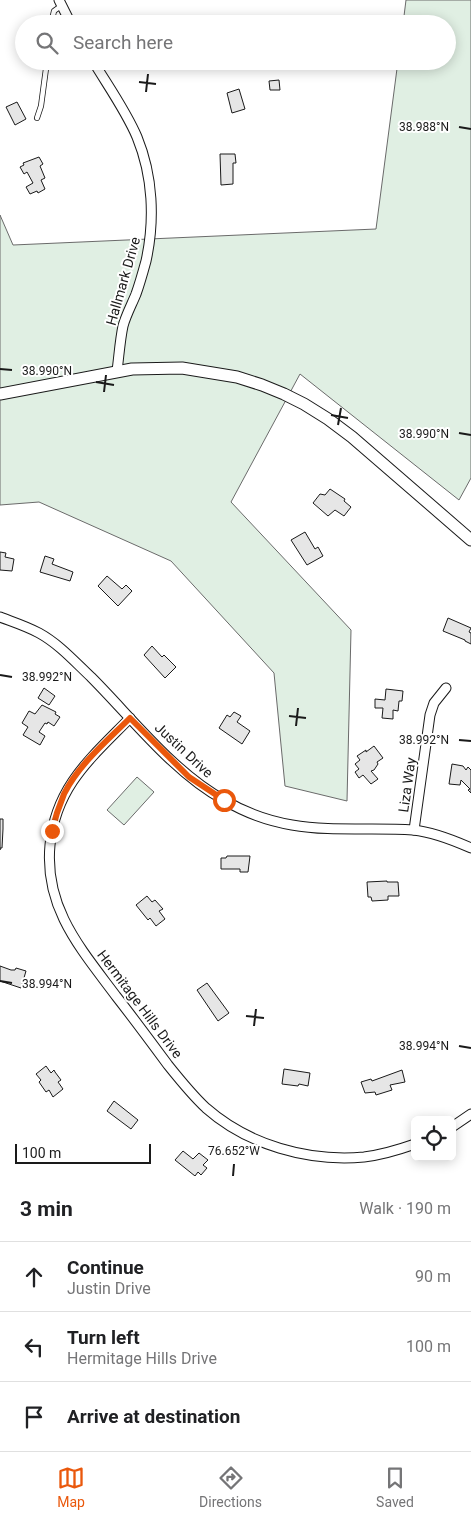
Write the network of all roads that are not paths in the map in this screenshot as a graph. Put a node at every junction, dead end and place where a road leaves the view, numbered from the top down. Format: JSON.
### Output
{"nodes":[{"id":1,"x":60,"y":3,"type":"edge"},
{"id":2,"x":53,"y":15,"type":"edge"},
{"id":3,"x":66,"y":15,"type":"edge"},
{"id":4,"x":46,"y":70,"type":"edge"},
{"id":5,"x":98,"y":70,"type":"edge"},
{"id":6,"x":37,"y":118,"type":"dead end"},
{"id":7,"x":117,"y":371,"type":"junction"},
{"id":8,"x":0,"y":394,"type":"edge"},
{"id":9,"x":471,"y":540,"type":"edge"},
{"id":10,"x":0,"y":618,"type":"edge"},
{"id":11,"x":446,"y":688,"type":"dead end"},
{"id":12,"x":130,"y":718,"type":"junction"},
{"id":13,"x":414,"y":830,"type":"junction"},
{"id":14,"x":471,"y":848,"type":"edge"},
{"id":15,"x":471,"y":1114,"type":"edge"},
{"id":16,"x":456,"y":1124,"type":"edge"},
{"id":17,"x":411,"y":1145,"type":"edge"}],
"edges":[{"from":1,"to":2,"type":"lane"},
{"from":1,"to":3,"type":"street"},
{"from":4,"to":6,"type":"lane"},
{"from":5,"to":7,"type":"street","name":"Hallmark Drive"},
{"from":7,"to":8,"type":"main road"},
{"from":7,"to":9,"type":"main road"},
{"from":10,"to":12,"type":"street","name":"Justin Drive"},
{"from":11,"to":13,"type":"street","name":"Liza Way"},
{"from":12,"to":13,"type":"street","name":"Justin Drive"},
{"from":12,"to":17,"type":"street","name":"Hermitage Hills Drive"},
{"from":13,"to":14,"type":"street","name":"Justin Drive"},
{"from":15,"to":16,"type":"street"}]}
